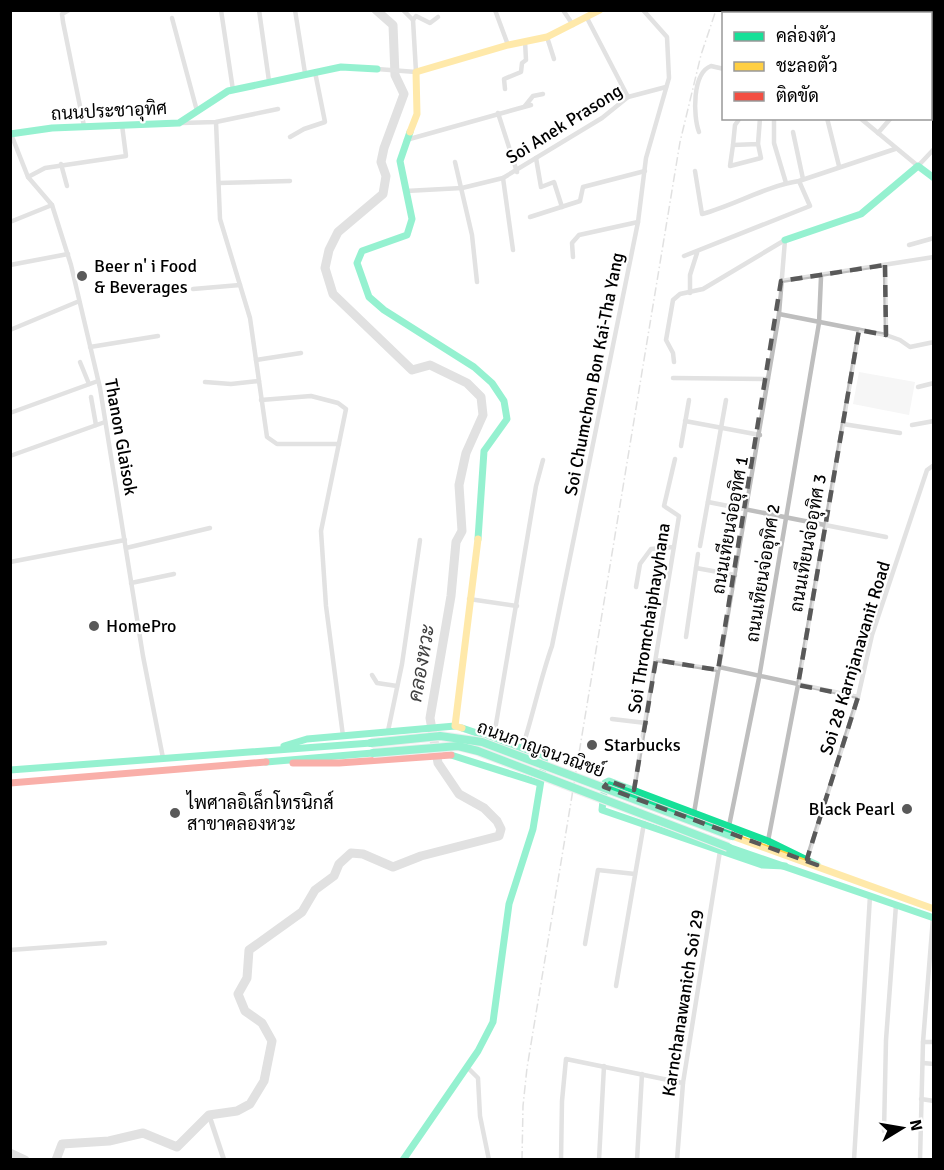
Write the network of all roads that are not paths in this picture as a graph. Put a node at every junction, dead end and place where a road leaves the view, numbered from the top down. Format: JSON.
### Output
{"nodes":[{"id":1,"x":69,"y":10,"type":"edge"},
{"id":2,"x":221,"y":10,"type":"edge"},
{"id":3,"x":259,"y":10,"type":"edge"},
{"id":4,"x":295,"y":10,"type":"edge"},
{"id":5,"x":403,"y":10,"type":"edge"},
{"id":6,"x":495,"y":10,"type":"edge"},
{"id":7,"x":563,"y":10,"type":"edge"},
{"id":8,"x":600,"y":10,"type":"edge"},
{"id":9,"x":643,"y":10,"type":"edge"},
{"id":10,"x":438,"y":17,"type":"dead end"},
{"id":11,"x":172,"y":18,"type":"dead end"},
{"id":12,"x":587,"y":18,"type":"junction"},
{"id":13,"x":413,"y":20,"type":"junction"},
{"id":14,"x":573,"y":25,"type":"junction"},
{"id":15,"x":547,"y":37,"type":"junction"},
{"id":16,"x":525,"y":41,"type":"junction"},
{"id":17,"x":508,"y":45,"type":"junction"},
{"id":18,"x":554,"y":59,"type":"dead end"},
{"id":19,"x":377,"y":69,"type":"joint"},
{"id":20,"x":722,"y":69,"type":"edge"},
{"id":21,"x":315,"y":72,"type":"junction"},
{"id":22,"x":412,"y":72,"type":"junction"},
{"id":23,"x":305,"y":73,"type":"junction"},
{"id":24,"x":269,"y":81,"type":"junction"},
{"id":25,"x":666,"y":87,"type":"junction"},
{"id":26,"x":506,"y":89,"type":"dead end"},
{"id":27,"x":233,"y":90,"type":"junction"},
{"id":28,"x":543,"y":94,"type":"dead end"},
{"id":29,"x":628,"y":97,"type":"junction"},
{"id":30,"x":278,"y":109,"type":"dead end"},
{"id":31,"x":197,"y":111,"type":"junction"},
{"id":32,"x":498,"y":113,"type":"junction"},
{"id":33,"x":739,"y":120,"type":"edge"},
{"id":34,"x":760,"y":120,"type":"edge"},
{"id":35,"x":774,"y":120,"type":"edge"},
{"id":36,"x":828,"y":120,"type":"edge"},
{"id":37,"x":862,"y":120,"type":"edge"},
{"id":38,"x":889,"y":120,"type":"edge"},
{"id":39,"x":216,"y":122,"type":"junction"},
{"id":40,"x":179,"y":123,"type":"junction"},
{"id":41,"x":122,"y":125,"type":"junction"},
{"id":42,"x":84,"y":126,"type":"junction"},
{"id":43,"x":699,"y":132,"type":"dead end"},
{"id":44,"x":793,"y":132,"type":"dead end"},
{"id":45,"x":11,"y":133,"type":"edge"},
{"id":46,"x":878,"y":133,"type":"junction"},
{"id":47,"x":291,"y":136,"type":"dead end"},
{"id":48,"x":406,"y":140,"type":"junction"},
{"id":49,"x":758,"y":144,"type":"junction"},
{"id":50,"x":733,"y":145,"type":"junction"},
{"id":51,"x":896,"y":149,"type":"junction"},
{"id":52,"x":933,"y":149,"type":"edge"},
{"id":53,"x":536,"y":158,"type":"junction"},
{"id":54,"x":455,"y":162,"type":"dead end"},
{"id":55,"x":61,"y":164,"type":"junction"},
{"id":56,"x":839,"y":166,"type":"junction"},
{"id":57,"x":918,"y":166,"type":"junction"},
{"id":58,"x":645,"y":171,"type":"junction"},
{"id":59,"x":695,"y":171,"type":"dead end"},
{"id":60,"x":517,"y":172,"type":"junction"},
{"id":61,"x":28,"y":177,"type":"junction"},
{"id":62,"x":503,"y":178,"type":"junction"},
{"id":63,"x":933,"y":178,"type":"edge"},
{"id":64,"x":801,"y":180,"type":"junction"},
{"id":65,"x":290,"y":181,"type":"dead end"},
{"id":66,"x":219,"y":183,"type":"junction"},
{"id":67,"x":786,"y":183,"type":"junction"},
{"id":68,"x":68,"y":186,"type":"dead end"},
{"id":69,"x":462,"y":188,"type":"junction"},
{"id":70,"x":406,"y":191,"type":"junction"},
{"id":71,"x":52,"y":205,"type":"junction"},
{"id":72,"x":562,"y":207,"type":"junction"},
{"id":73,"x":530,"y":217,"type":"dead end"},
{"id":74,"x":10,"y":222,"type":"edge"},
{"id":75,"x":638,"y":222,"type":"junction"},
{"id":76,"x":933,"y":238,"type":"edge"},
{"id":77,"x":785,"y":240,"type":"junction"},
{"id":78,"x":909,"y":245,"type":"dead end"},
{"id":79,"x":513,"y":250,"type":"dead end"},
{"id":80,"x":697,"y":253,"type":"junction"},
{"id":81,"x":68,"y":254,"type":"junction"},
{"id":82,"x":684,"y":256,"type":"dead end"},
{"id":83,"x":573,"y":257,"type":"dead end"},
{"id":84,"x":933,"y":257,"type":"edge"},
{"id":85,"x":10,"y":265,"type":"edge"},
{"id":86,"x":885,"y":265,"type":"junction"},
{"id":87,"x":820,"y":277,"type":"junction"},
{"id":88,"x":781,"y":281,"type":"junction"},
{"id":89,"x":477,"y":282,"type":"dead end"},
{"id":90,"x":240,"y":285,"type":"junction"},
{"id":91,"x":194,"y":289,"type":"dead end"},
{"id":92,"x":690,"y":292,"type":"junction"},
{"id":93,"x":77,"y":302,"type":"junction"},
{"id":94,"x":779,"y":314,"type":"junction"},
{"id":95,"x":819,"y":323,"type":"junction"},
{"id":96,"x":10,"y":330,"type":"edge"},
{"id":97,"x":859,"y":330,"type":"junction"},
{"id":98,"x":886,"y":335,"type":"junction"},
{"id":99,"x":158,"y":336,"type":"dead end"},
{"id":100,"x":933,"y":342,"type":"edge"},
{"id":101,"x":90,"y":347,"type":"junction"},
{"id":102,"x":301,"y":352,"type":"dead end"},
{"id":103,"x":256,"y":360,"type":"junction"},
{"id":104,"x":80,"y":362,"type":"dead end"},
{"id":105,"x":674,"y":363,"type":"dead end"},
{"id":106,"x":673,"y":378,"type":"dead end"},
{"id":107,"x":768,"y":379,"type":"junction"},
{"id":108,"x":98,"y":381,"type":"junction"},
{"id":109,"x":259,"y":381,"type":"junction"},
{"id":110,"x":205,"y":382,"type":"dead end"},
{"id":111,"x":933,"y":383,"type":"edge"},
{"id":112,"x":89,"y":384,"type":"junction"},
{"id":113,"x":918,"y":387,"type":"dead end"},
{"id":114,"x":91,"y":397,"type":"dead end"},
{"id":115,"x":261,"y":400,"type":"junction"},
{"id":116,"x":689,"y":400,"type":"dead end"},
{"id":117,"x":726,"y":400,"type":"dead end"},
{"id":118,"x":10,"y":413,"type":"edge"},
{"id":119,"x":686,"y":420,"type":"junction"},
{"id":120,"x":933,"y":421,"type":"edge"},
{"id":121,"x":105,"y":422,"type":"junction"},
{"id":122,"x":843,"y":424,"type":"junction"},
{"id":123,"x":96,"y":425,"type":"junction"},
{"id":124,"x":912,"y":425,"type":"dead end"},
{"id":125,"x":721,"y":428,"type":"junction"},
{"id":126,"x":900,"y":433,"type":"dead end"},
{"id":127,"x":760,"y":435,"type":"junction"},
{"id":128,"x":339,"y":444,"type":"junction"},
{"id":129,"x":681,"y":446,"type":"dead end"},
{"id":130,"x":10,"y":456,"type":"edge"},
{"id":131,"x":675,"y":459,"type":"dead end"},
{"id":132,"x":543,"y":460,"type":"dead end"},
{"id":133,"x":933,"y":466,"type":"edge"},
{"id":134,"x":708,"y":502,"type":"junction"},
{"id":135,"x":747,"y":509,"type":"junction"},
{"id":136,"x":786,"y":516,"type":"junction"},
{"id":137,"x":825,"y":524,"type":"junction"},
{"id":138,"x":210,"y":528,"type":"dead end"},
{"id":139,"x":886,"y":537,"type":"dead end"},
{"id":140,"x":124,"y":540,"type":"junction"},
{"id":141,"x":420,"y":540,"type":"dead end"},
{"id":142,"x":700,"y":546,"type":"dead end"},
{"id":143,"x":126,"y":548,"type":"junction"},
{"id":144,"x":674,"y":548,"type":"junction"},
{"id":145,"x":698,"y":554,"type":"dead end"},
{"id":146,"x":10,"y":562,"type":"edge"},
{"id":147,"x":696,"y":568,"type":"junction"},
{"id":148,"x":174,"y":574,"type":"dead end"},
{"id":149,"x":735,"y":575,"type":"junction"},
{"id":150,"x":131,"y":584,"type":"junction"},
{"id":151,"x":636,"y":586,"type":"dead end"},
{"id":152,"x":469,"y":599,"type":"junction"},
{"id":153,"x":517,"y":606,"type":"junction"},
{"id":154,"x":686,"y":637,"type":"dead end"},
{"id":155,"x":656,"y":660,"type":"junction"},
{"id":156,"x":718,"y":669,"type":"junction"},
{"id":157,"x":372,"y":675,"type":"dead end"},
{"id":158,"x":759,"y":678,"type":"junction"},
{"id":159,"x":798,"y":685,"type":"junction"},
{"id":160,"x":397,"y":686,"type":"junction"},
{"id":161,"x":858,"y":697,"type":"junction"},
{"id":162,"x":612,"y":719,"type":"dead end"},
{"id":163,"x":646,"y":723,"type":"junction"},
{"id":164,"x":455,"y":726,"type":"junction"},
{"id":165,"x":388,"y":731,"type":"junction"},
{"id":166,"x":343,"y":736,"type":"junction"},
{"id":167,"x":494,"y":736,"type":"junction"},
{"id":168,"x":522,"y":749,"type":"junction"},
{"id":169,"x":273,"y":750,"type":"junction"},
{"id":170,"x":163,"y":758,"type":"junction"},
{"id":171,"x":274,"y":761,"type":"junction"},
{"id":172,"x":10,"y":770,"type":"edge"},
{"id":173,"x":10,"y":783,"type":"edge"},
{"id":174,"x":539,"y":783,"type":"junction"},
{"id":175,"x":634,"y":790,"type":"junction"},
{"id":176,"x":694,"y":813,"type":"junction"},
{"id":177,"x":644,"y":823,"type":"junction"},
{"id":178,"x":729,"y":826,"type":"junction"},
{"id":179,"x":768,"y":841,"type":"junction"},
{"id":180,"x":724,"y":849,"type":"junction"},
{"id":181,"x":807,"y":859,"type":"junction"},
{"id":182,"x":817,"y":866,"type":"junction"},
{"id":183,"x":635,"y":874,"type":"junction"},
{"id":184,"x":870,"y":896,"type":"junction"},
{"id":185,"x":896,"y":905,"type":"junction"},
{"id":186,"x":933,"y":915,"type":"edge"},
{"id":187,"x":105,"y":943,"type":"dead end"},
{"id":188,"x":585,"y":944,"type":"dead end"},
{"id":189,"x":10,"y":950,"type":"edge"},
{"id":190,"x":616,"y":986,"type":"dead end"},
{"id":191,"x":923,"y":1042,"type":"junction"},
{"id":192,"x":933,"y":1042,"type":"edge"},
{"id":193,"x":922,"y":1063,"type":"junction"},
{"id":194,"x":933,"y":1064,"type":"edge"},
{"id":195,"x":604,"y":1066,"type":"junction"},
{"id":196,"x":467,"y":1067,"type":"junction"},
{"id":197,"x":642,"y":1074,"type":"junction"},
{"id":198,"x":683,"y":1083,"type":"junction"},
{"id":199,"x":921,"y":1099,"type":"junction"},
{"id":200,"x":933,"y":1101,"type":"edge"},
{"id":201,"x":884,"y":1131,"type":"dead end"},
{"id":202,"x":403,"y":1160,"type":"edge"},
{"id":203,"x":489,"y":1160,"type":"edge"},
{"id":204,"x":561,"y":1160,"type":"edge"},
{"id":205,"x":599,"y":1160,"type":"edge"},
{"id":206,"x":637,"y":1160,"type":"edge"},
{"id":207,"x":677,"y":1160,"type":"edge"},
{"id":208,"x":854,"y":1160,"type":"edge"},
{"id":209,"x":920,"y":1160,"type":"edge"}],
"edges":[{"from":1,"to":42,"type":"street"},
{"from":2,"to":27,"type":"street"},
{"from":3,"to":24,"type":"street"},
{"from":4,"to":23,"type":"street"},
{"from":5,"to":13,"type":"street"},
{"from":6,"to":17,"type":"street"},
{"from":7,"to":14,"type":"street"},
{"from":8,"to":12,"type":"main road"},
{"from":9,"to":25,"type":"street","name":"Soi Chumchon Bon Kai-Tha Yang"},
{"from":10,"to":13,"type":"street"},
{"from":11,"to":31,"type":"street"},
{"from":12,"to":14,"type":"main road"},
{"from":12,"to":29,"type":"street"},
{"from":13,"to":22,"type":"street"},
{"from":14,"to":15,"type":"main road"},
{"from":15,"to":16,"type":"main road"},
{"from":15,"to":18,"type":"street"},
{"from":16,"to":17,"type":"main road"},
{"from":16,"to":26,"type":"street"},
{"from":17,"to":22,"type":"main road"},
{"from":19,"to":21,"type":"main road","name":"ถนนประชาอุทิศ"},
{"from":19,"to":22,"type":"street"},
{"from":20,"to":43,"type":"street"},
{"from":21,"to":23,"type":"main road","name":"ถนนประชาอุทิศ"},
{"from":21,"to":47,"type":"street"},
{"from":22,"to":48,"type":"main road"},
{"from":23,"to":24,"type":"main road","name":"ถนนประชาอุทิศ"},
{"from":24,"to":27,"type":"main road","name":"ถนนประชาอุทิศ"},
{"from":25,"to":29,"type":"street","name":"Soi Anek Prasong"},
{"from":25,"to":58,"type":"street","name":"Soi Chumchon Bon Kai-Tha Yang"},
{"from":27,"to":31,"type":"main road","name":"ถนนประชาอุทิศ"},
{"from":28,"to":32,"type":"street"},
{"from":29,"to":53,"type":"street","name":"Soi Anek Prasong"},
{"from":30,"to":39,"type":"street"},
{"from":31,"to":40,"type":"main road","name":"ถนนประชาอุทิศ"},
{"from":32,"to":48,"type":"street"},
{"from":32,"to":60,"type":"street"},
{"from":33,"to":50,"type":"street"},
{"from":34,"to":49,"type":"street"},
{"from":35,"to":67,"type":"street"},
{"from":36,"to":56,"type":"street"},
{"from":37,"to":46,"type":"street"},
{"from":38,"to":46,"type":"street"},
{"from":39,"to":40,"type":"street"},
{"from":39,"to":66,"type":"street"},
{"from":40,"to":41,"type":"main road","name":"ถนนประชาอุทิศ"},
{"from":41,"to":42,"type":"main road","name":"ถนนประชาอุทิศ"},
{"from":41,"to":55,"type":"street"},
{"from":42,"to":45,"type":"main road","name":"ถนนประชาอุทิศ"},
{"from":44,"to":64,"type":"street"},
{"from":45,"to":61,"type":"street","name":"Thanon Glaisok"},
{"from":46,"to":51,"type":"street"},
{"from":48,"to":70,"type":"main road"},
{"from":49,"to":50,"type":"street"},
{"from":49,"to":50,"type":"street"},
{"from":51,"to":56,"type":"street"},
{"from":51,"to":57,"type":"street"},
{"from":52,"to":57,"type":"street"},
{"from":53,"to":60,"type":"street","name":"Soi Anek Prasong"},
{"from":53,"to":72,"type":"street"},
{"from":54,"to":69,"type":"street"},
{"from":55,"to":61,"type":"street"},
{"from":55,"to":68,"type":"street"},
{"from":56,"to":64,"type":"street"},
{"from":57,"to":63,"type":"main road"},
{"from":57,"to":77,"type":"main road"},
{"from":58,"to":72,"type":"street"},
{"from":58,"to":75,"type":"street","name":"Soi Chumchon Bon Kai-Tha Yang"},
{"from":59,"to":67,"type":"street"},
{"from":60,"to":62,"type":"street","name":"Soi Anek Prasong"},
{"from":61,"to":71,"type":"street","name":"Thanon Glaisok"},
{"from":62,"to":69,"type":"street","name":"Soi Anek Prasong"},
{"from":62,"to":79,"type":"street"},
{"from":64,"to":67,"type":"street"},
{"from":64,"to":80,"type":"street"},
{"from":65,"to":66,"type":"street"},
{"from":66,"to":90,"type":"street"},
{"from":69,"to":70,"type":"street","name":"Soi Anek Prasong"},
{"from":69,"to":89,"type":"street"},
{"from":70,"to":152,"type":"main road"},
{"from":71,"to":74,"type":"street"},
{"from":71,"to":81,"type":"street","name":"Thanon Glaisok"},
{"from":72,"to":73,"type":"street"},
{"from":75,"to":83,"type":"street"},
{"from":75,"to":168,"type":"street","name":"Soi Chumchon Bon Kai-Tha Yang"},
{"from":76,"to":78,"type":"street"},
{"from":77,"to":88,"type":"street","name":"ถนนเทียนจ่ออุทิศ 1"},
{"from":77,"to":92,"type":"street"},
{"from":80,"to":82,"type":"street"},
{"from":80,"to":92,"type":"street"},
{"from":81,"to":85,"type":"street"},
{"from":81,"to":93,"type":"street","name":"Thanon Glaisok"},
{"from":84,"to":86,"type":"street"},
{"from":86,"to":87,"type":"street"},
{"from":86,"to":98,"type":"street"},
{"from":87,"to":88,"type":"street"},
{"from":87,"to":95,"type":"street","name":"ถนนเทียนจ่ออุทิศ 2"},
{"from":88,"to":94,"type":"street","name":"ถนนเทียนจ่ออุทิศ 1"},
{"from":90,"to":91,"type":"street"},
{"from":90,"to":103,"type":"street"},
{"from":92,"to":105,"type":"street"},
{"from":93,"to":96,"type":"street"},
{"from":93,"to":101,"type":"street","name":"Thanon Glaisok"},
{"from":94,"to":95,"type":"street"},
{"from":94,"to":107,"type":"street","name":"ถนนเทียนจ่ออุทิศ 1"},
{"from":95,"to":97,"type":"street"},
{"from":95,"to":136,"type":"street","name":"ถนนเทียนจ่ออุทิศ 2"},
{"from":97,"to":98,"type":"street"},
{"from":97,"to":122,"type":"street","name":"ถนนเทียนจ่ออุทิศ 3"},
{"from":98,"to":100,"type":"street"},
{"from":99,"to":101,"type":"street"},
{"from":101,"to":108,"type":"street","name":"Thanon Glaisok"},
{"from":102,"to":103,"type":"street"},
{"from":103,"to":109,"type":"street"},
{"from":104,"to":112,"type":"street"},
{"from":106,"to":107,"type":"street"},
{"from":107,"to":127,"type":"street","name":"ถนนเทียนจ่ออุทิศ 1"},
{"from":108,"to":112,"type":"street"},
{"from":108,"to":121,"type":"street","name":"Thanon Glaisok"},
{"from":109,"to":110,"type":"street"},
{"from":109,"to":115,"type":"street"},
{"from":111,"to":113,"type":"street"},
{"from":112,"to":118,"type":"street"},
{"from":114,"to":123,"type":"street"},
{"from":115,"to":128,"type":"street"},
{"from":115,"to":128,"type":"street"},
{"from":116,"to":119,"type":"street"},
{"from":117,"to":125,"type":"street"},
{"from":119,"to":125,"type":"street"},
{"from":119,"to":129,"type":"street"},
{"from":120,"to":124,"type":"street"},
{"from":121,"to":123,"type":"street"},
{"from":121,"to":140,"type":"street","name":"Thanon Glaisok"},
{"from":122,"to":126,"type":"street"},
{"from":122,"to":137,"type":"street","name":"ถนนเทียนจ่ออุทิศ 3"},
{"from":123,"to":130,"type":"street"},
{"from":125,"to":127,"type":"street"},
{"from":125,"to":134,"type":"street"},
{"from":127,"to":135,"type":"street","name":"ถนนเทียนจ่ออุทิศ 1"},
{"from":128,"to":166,"type":"street"},
{"from":131,"to":144,"type":"street","name":"Soi Thromchaiphayyhana"},
{"from":132,"to":153,"type":"street"},
{"from":133,"to":161,"type":"street","name":"Soi 28 Karnjanavanit Road"},
{"from":134,"to":135,"type":"street"},
{"from":134,"to":142,"type":"street"},
{"from":135,"to":136,"type":"street"},
{"from":135,"to":149,"type":"street","name":"ถนนเทียนจ่ออุทิศ 1"},
{"from":136,"to":137,"type":"street"},
{"from":136,"to":158,"type":"street","name":"ถนนเทียนจ่ออุทิศ 2"},
{"from":137,"to":139,"type":"street"},
{"from":137,"to":159,"type":"street","name":"ถนนเทียนจ่ออุทิศ 3"},
{"from":138,"to":143,"type":"street"},
{"from":140,"to":143,"type":"street","name":"Thanon Glaisok"},
{"from":140,"to":146,"type":"street"},
{"from":141,"to":160,"type":"street"},
{"from":143,"to":150,"type":"street","name":"Thanon Glaisok"},
{"from":144,"to":151,"type":"street"},
{"from":144,"to":155,"type":"street","name":"Soi Thromchaiphayyhana"},
{"from":145,"to":147,"type":"street"},
{"from":147,"to":149,"type":"street"},
{"from":147,"to":154,"type":"street"},
{"from":148,"to":150,"type":"street"},
{"from":149,"to":156,"type":"street","name":"ถนนเทียนจ่ออุทิศ 1"},
{"from":150,"to":170,"type":"street","name":"Thanon Glaisok"},
{"from":152,"to":153,"type":"street"},
{"from":152,"to":164,"type":"main road"},
{"from":153,"to":167,"type":"street"},
{"from":155,"to":156,"type":"street"},
{"from":155,"to":163,"type":"street","name":"Soi Thromchaiphayyhana"},
{"from":156,"to":158,"type":"street"},
{"from":156,"to":176,"type":"street","name":"ถนนเทียนจ่ออุทิศ 1"},
{"from":157,"to":160,"type":"street"},
{"from":158,"to":159,"type":"street"},
{"from":158,"to":178,"type":"street","name":"ถนนเทียนจ่ออุทิศ 2"},
{"from":159,"to":161,"type":"street"},
{"from":159,"to":179,"type":"street","name":"ถนนเทียนจ่ออุทิศ 3"},
{"from":160,"to":165,"type":"street"},
{"from":161,"to":181,"type":"street","name":"Soi 28 Karnjanavanit Road"},
{"from":162,"to":163,"type":"street"},
{"from":163,"to":175,"type":"street","name":"Soi Thromchaiphayyhana"},
{"from":164,"to":165,"type":"main road"},
{"from":164,"to":167,"type":"main road"},
{"from":165,"to":166,"type":"main road"},
{"from":166,"to":169,"type":"main road"},
{"from":167,"to":168,"type":"main road"},
{"from":168,"to":174,"type":"main road"},
{"from":169,"to":170,"type":"main road","name":"ถนนกาญจนวณิชย์"},
{"from":169,"to":182,"type":"main road","name":"ถนนกาญจนวณิชย์","bridge":true},
{"from":170,"to":172,"type":"main road","name":"ถนนกาญจนวณิชย์"},
{"from":171,"to":173,"type":"main road","name":"ถนนกาญจนวณิชย์"},
{"from":171,"to":174,"type":"main road"},
{"from":171,"to":180,"type":"main road","name":"ถนนกาญจนวณิชย์","bridge":true},
{"from":174,"to":196,"type":"main road"},
{"from":175,"to":176,"type":"main road"},
{"from":175,"to":177,"type":"main road"},
{"from":176,"to":178,"type":"main road"},
{"from":177,"to":180,"type":"main road"},
{"from":177,"to":183,"type":"street"},
{"from":178,"to":179,"type":"main road"},
{"from":179,"to":181,"type":"main road"},
{"from":180,"to":184,"type":"main road","name":"ถนนกาญจนวณิชย์"},
{"from":180,"to":198,"type":"street","name":"Karnchanawanich Soi 29"},
{"from":181,"to":182,"type":"main road"},
{"from":182,"to":186,"type":"main road","name":"ถนนกาญจนวณิชย์"},
{"from":183,"to":188,"type":"street"},
{"from":183,"to":190,"type":"street"},
{"from":184,"to":185,"type":"main road","name":"ถนนกาญจนวณิชย์"},
{"from":184,"to":208,"type":"street"},
{"from":185,"to":186,"type":"main road","name":"ถนนกาญจนวณิชย์"},
{"from":185,"to":201,"type":"street"},
{"from":186,"to":191,"type":"street"},
{"from":187,"to":189,"type":"street"},
{"from":191,"to":192,"type":"street"},
{"from":191,"to":193,"type":"street"},
{"from":193,"to":194,"type":"street"},
{"from":193,"to":199,"type":"street"},
{"from":195,"to":197,"type":"street"},
{"from":195,"to":204,"type":"street"},
{"from":195,"to":205,"type":"street"},
{"from":196,"to":202,"type":"main road"},
{"from":196,"to":203,"type":"street"},
{"from":197,"to":198,"type":"street"},
{"from":197,"to":206,"type":"street"},
{"from":198,"to":207,"type":"street","name":"Karnchanawanich Soi 29"},
{"from":199,"to":200,"type":"street"},
{"from":199,"to":209,"type":"street"}]}
